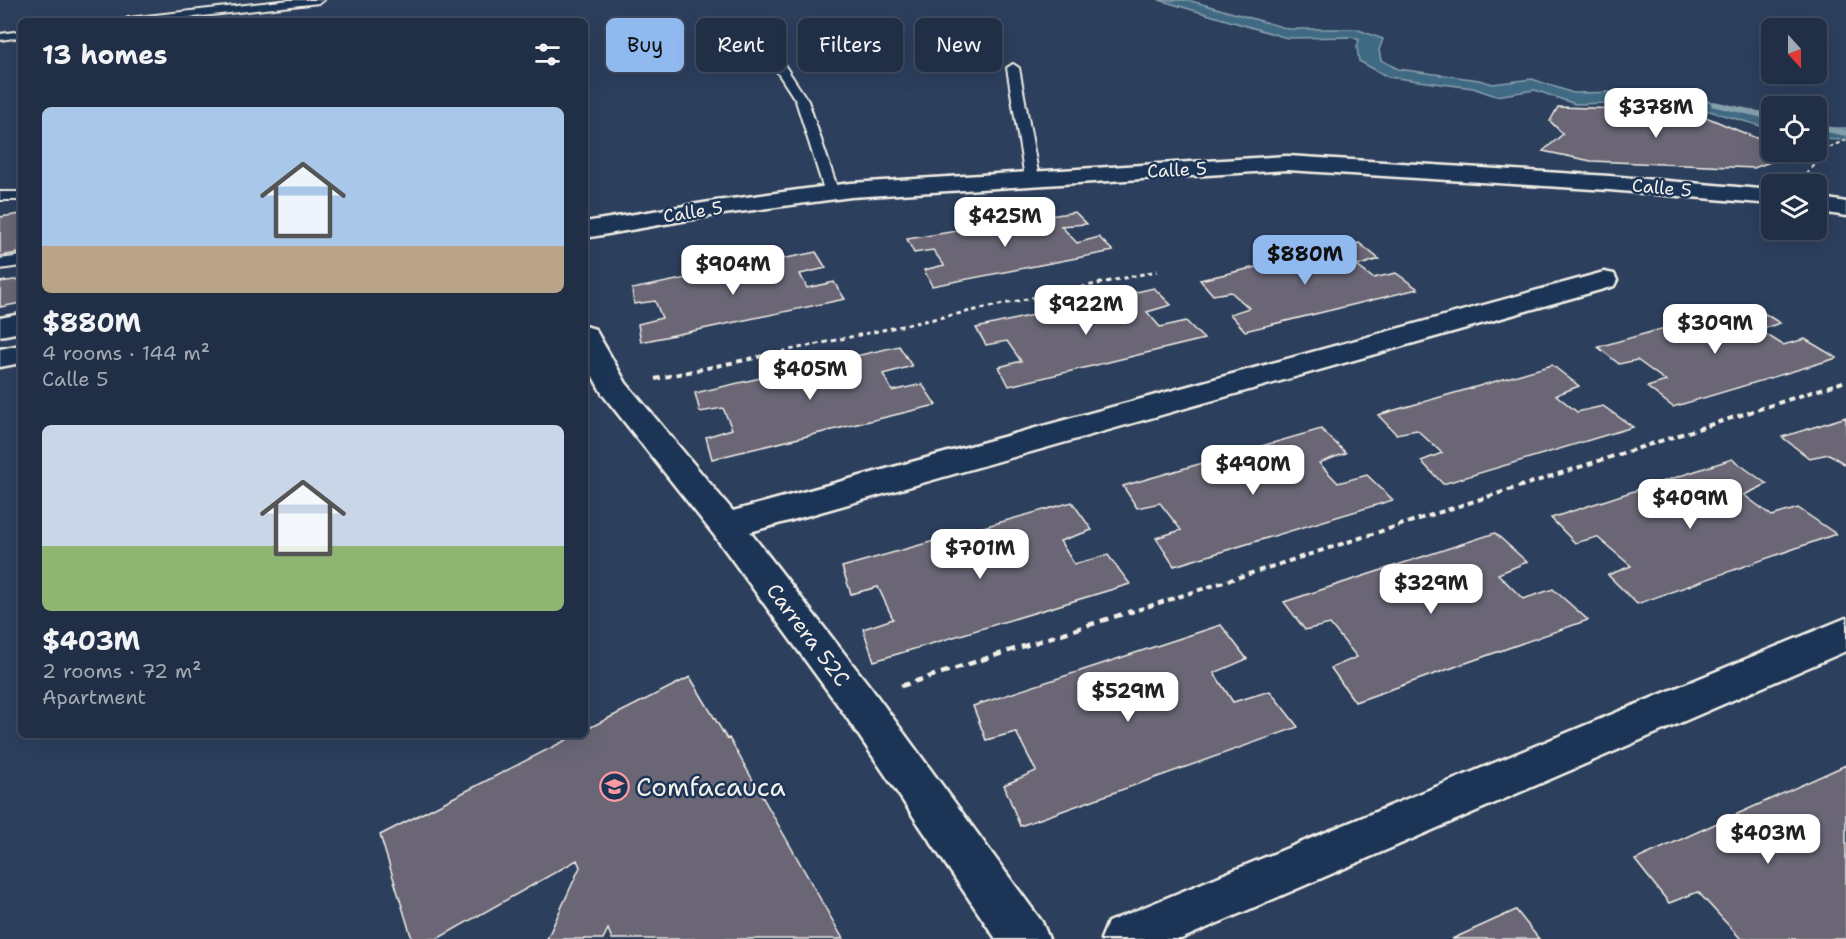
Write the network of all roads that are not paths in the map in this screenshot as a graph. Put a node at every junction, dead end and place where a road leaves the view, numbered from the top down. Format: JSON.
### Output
{"nodes":[{"id":1,"x":320,"y":0,"type":"edge"},
{"id":2,"x":155,"y":18,"type":"edge"},
{"id":3,"x":18,"y":34,"type":"edge"},
{"id":4,"x":0,"y":37,"type":"edge"},
{"id":5,"x":1013,"y":68,"type":"dead end"},
{"id":6,"x":784,"y":72,"type":"edge"},
{"id":7,"x":1032,"y":178,"type":"junction"},
{"id":8,"x":832,"y":193,"type":"junction"},
{"id":9,"x":0,"y":196,"type":"edge"},
{"id":10,"x":18,"y":196,"type":"edge"},
{"id":11,"x":1761,"y":196,"type":"edge"},
{"id":12,"x":1827,"y":206,"type":"edge"},
{"id":13,"x":1846,"y":209,"type":"edge"},
{"id":14,"x":588,"y":230,"type":"edge"},
{"id":15,"x":18,"y":261,"type":"edge"},
{"id":16,"x":0,"y":264,"type":"edge"},
{"id":17,"x":1604,"y":280,"type":"dead end"},
{"id":18,"x":18,"y":324,"type":"edge"},
{"id":19,"x":0,"y":327,"type":"edge"},
{"id":20,"x":588,"y":341,"type":"edge"},
{"id":21,"x":18,"y":355,"type":"edge"},
{"id":22,"x":0,"y":358,"type":"edge"},
{"id":23,"x":726,"y":526,"type":"junction"},
{"id":24,"x":1846,"y":634,"type":"edge"},
{"id":25,"x":1025,"y":939,"type":"edge"},
{"id":26,"x":1125,"y":939,"type":"edge"}],
"edges":[{"from":1,"to":2,"type":"lane"},
{"from":3,"to":4,"type":"lane"},
{"from":5,"to":7,"type":"lane"},
{"from":6,"to":8,"type":"lane"},
{"from":7,"to":8,"type":"street","name":"Calle 5"},
{"from":7,"to":11,"type":"street","name":"Calle 5"},
{"from":8,"to":14,"type":"street","name":"Calle 5"},
{"from":9,"to":10,"type":"lane"},
{"from":12,"to":13,"type":"street"},
{"from":15,"to":16,"type":"lane"},
{"from":17,"to":23,"type":"street"},
{"from":18,"to":19,"type":"street"},
{"from":20,"to":23,"type":"street","name":"Carrera 52C"},
{"from":21,"to":22,"type":"street"},
{"from":23,"to":25,"type":"street","name":"Carrera 52C"},
{"from":24,"to":26,"type":"street"}]}
